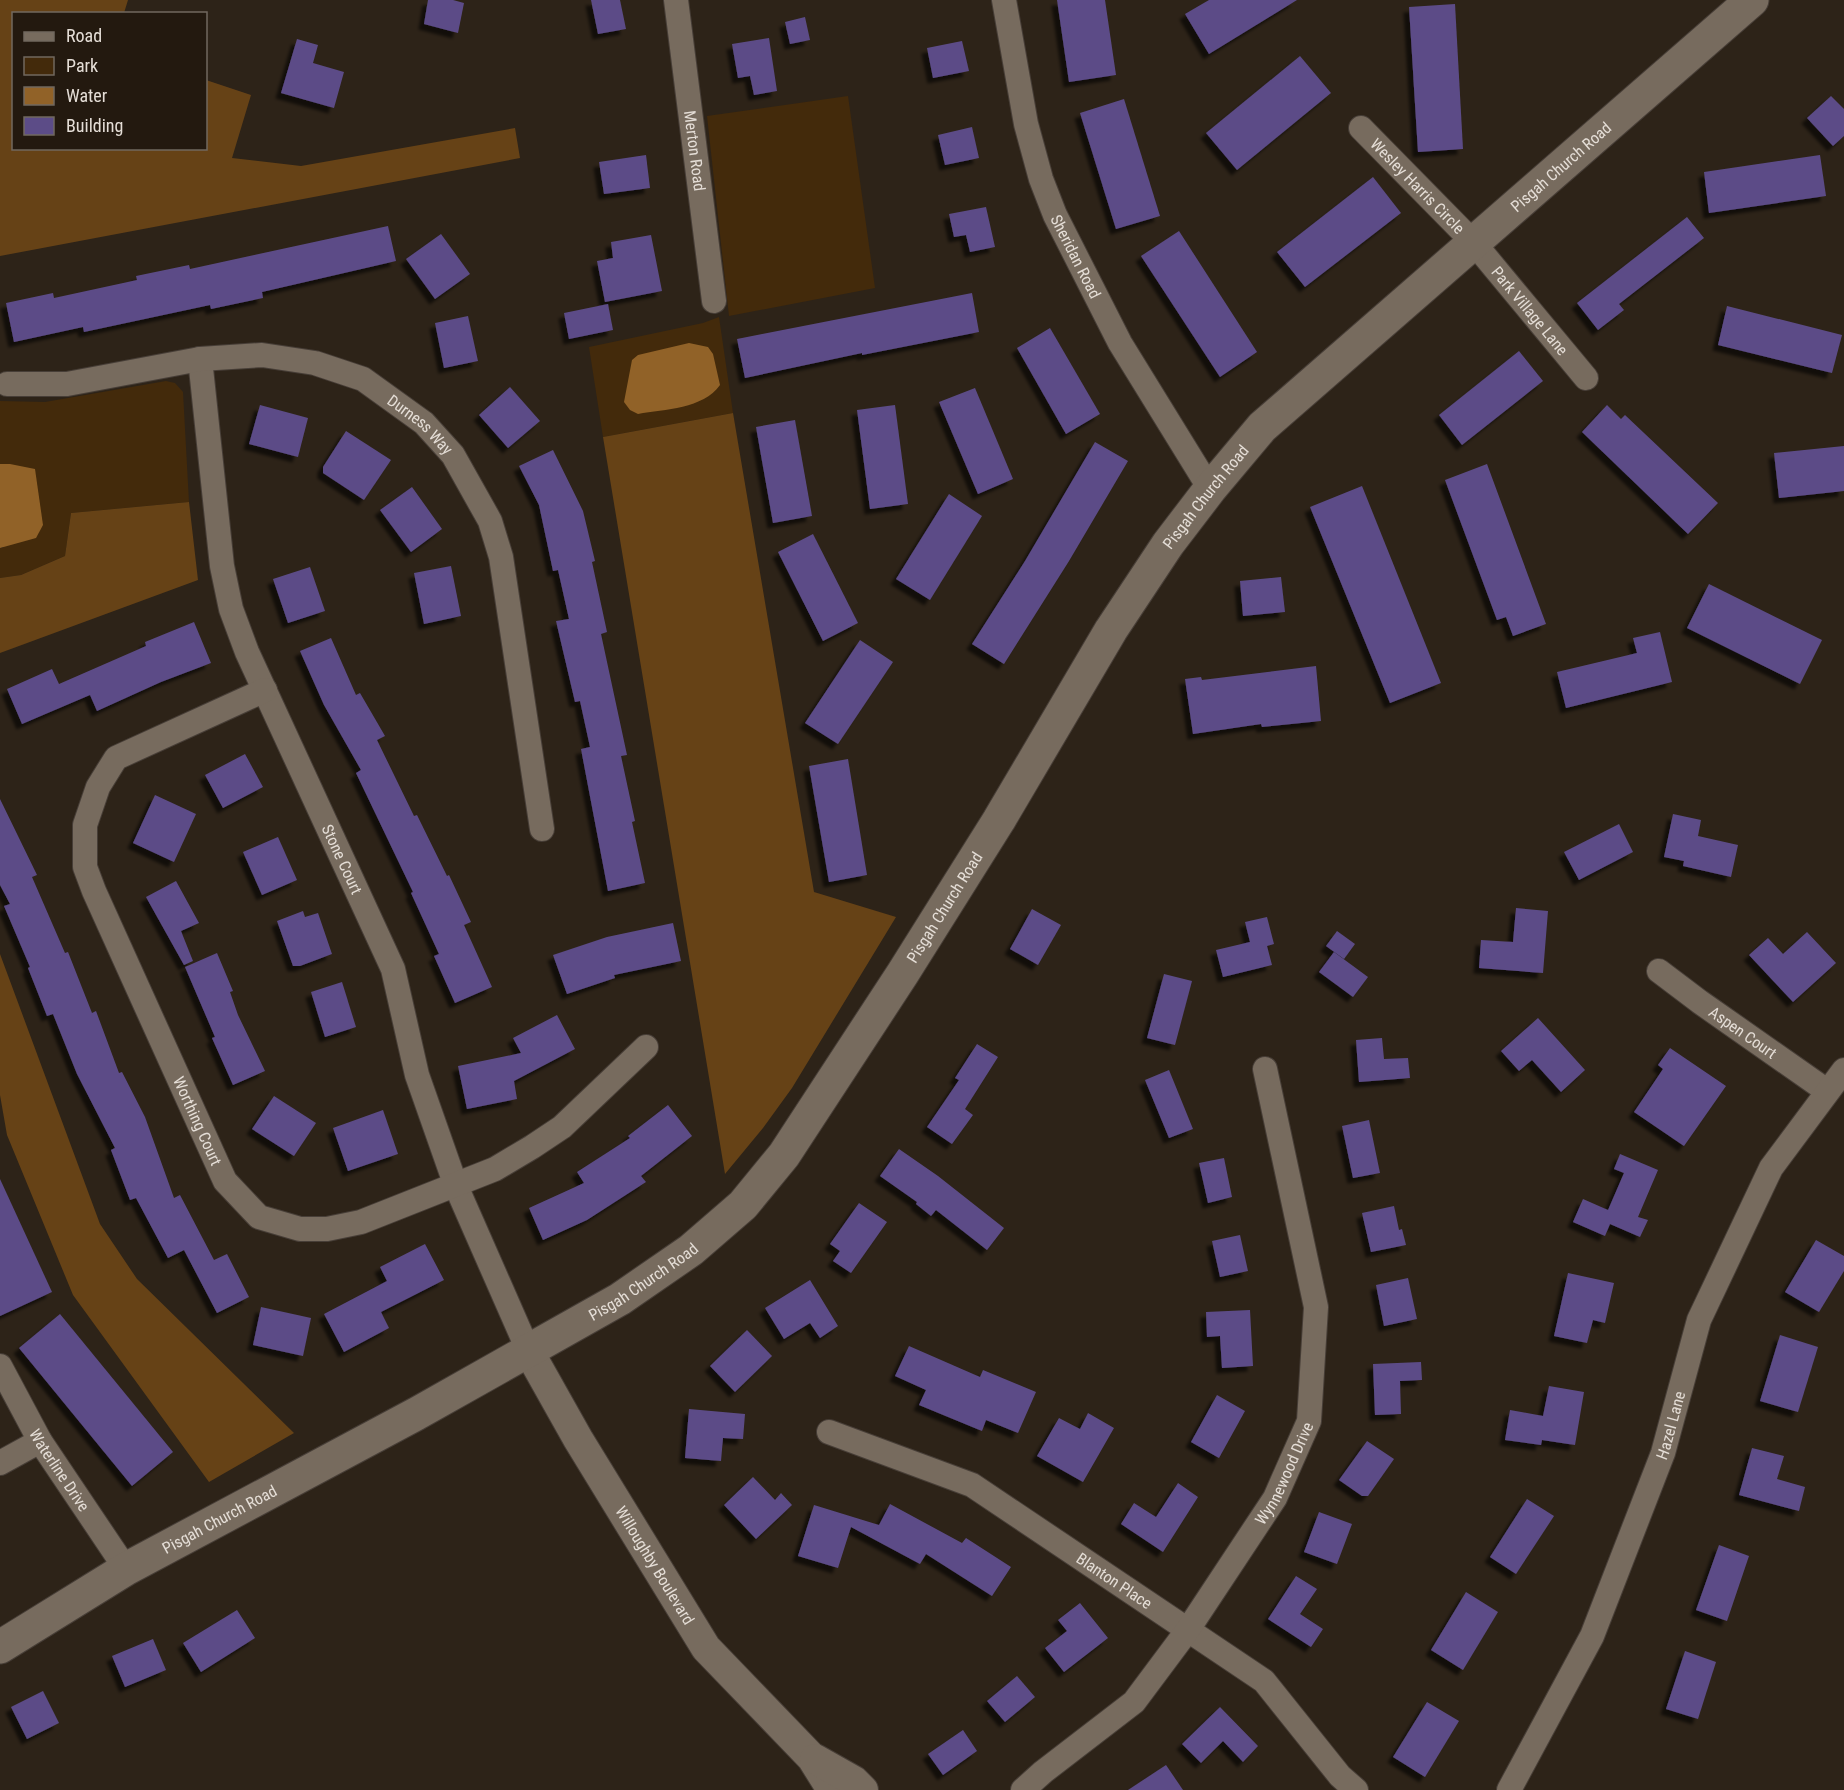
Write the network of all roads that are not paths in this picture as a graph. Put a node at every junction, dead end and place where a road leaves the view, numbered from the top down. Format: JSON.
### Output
{"nodes":[{"id":1,"x":676,"y":0,"type":"edge"},
{"id":2,"x":1004,"y":0,"type":"edge"},
{"id":3,"x":1752,"y":0,"type":"edge"},
{"id":4,"x":1361,"y":128,"type":"dead end"},
{"id":5,"x":1474,"y":243,"type":"junction"},
{"id":6,"x":714,"y":301,"type":"dead end"},
{"id":7,"x":200,"y":359,"type":"junction"},
{"id":8,"x":1586,"y":378,"type":"dead end"},
{"id":9,"x":8,"y":384,"type":"dead end"},
{"id":10,"x":1210,"y":489,"type":"junction"},
{"id":11,"x":265,"y":690,"type":"junction"},
{"id":12,"x":542,"y":829,"type":"dead end"},
{"id":13,"x":1659,"y":971,"type":"dead end"},
{"id":14,"x":646,"y":1047,"type":"dead end"},
{"id":15,"x":1265,"y":1069,"type":"dead end"},
{"id":16,"x":1844,"y":1070,"type":"edge"},
{"id":17,"x":1827,"y":1091,"type":"junction"},
{"id":18,"x":456,"y":1186,"type":"junction"},
{"id":19,"x":528,"y":1350,"type":"junction"},
{"id":20,"x":0,"y":1366,"type":"edge"},
{"id":21,"x":829,"y":1432,"type":"dead end"},
{"id":22,"x":40,"y":1441,"type":"junction"},
{"id":23,"x":0,"y":1463,"type":"edge"},
{"id":24,"x":126,"y":1569,"type":"junction"},
{"id":25,"x":1187,"y":1631,"type":"junction"},
{"id":26,"x":0,"y":1647,"type":"edge"},
{"id":27,"x":812,"y":1758,"type":"junction"},
{"id":28,"x":832,"y":1790,"type":"edge"},
{"id":29,"x":863,"y":1790,"type":"edge"},
{"id":30,"x":1023,"y":1790,"type":"edge"},
{"id":31,"x":1356,"y":1790,"type":"edge"},
{"id":32,"x":1509,"y":1790,"type":"edge"}],
"edges":[{"from":1,"to":6,"type":"street","name":"Merton Road"},
{"from":2,"to":10,"type":"street","name":"Sheridan Road"},
{"from":3,"to":5,"type":"main road","name":"Pisgah Church Road"},
{"from":4,"to":5,"type":"street","name":"Wesley Harris Circle"},
{"from":5,"to":8,"type":"street","name":"Park Village Lane"},
{"from":5,"to":10,"type":"main road","name":"Pisgah Church Road"},
{"from":7,"to":9,"type":"street","name":"Durness Way"},
{"from":7,"to":11,"type":"street","name":"Stone Court"},
{"from":7,"to":12,"type":"street","name":"Durness Way"},
{"from":10,"to":19,"type":"main road","name":"Pisgah Church Road"},
{"from":11,"to":18,"type":"street","name":"Stone Court"},
{"from":11,"to":18,"type":"street","name":"Worthing Court"},
{"from":13,"to":17,"type":"street","name":"Aspen Court"},
{"from":14,"to":18,"type":"street","name":"Worthing Court"},
{"from":15,"to":25,"type":"street","name":"Wynnewood Drive"},
{"from":16,"to":17,"type":"street","name":"Hazel Lane"},
{"from":17,"to":32,"type":"street","name":"Hazel Lane"},
{"from":18,"to":19,"type":"street","name":"Stone Court"},
{"from":19,"to":24,"type":"main road","name":"Pisgah Church Road"},
{"from":19,"to":27,"type":"street","name":"Willoughby Boulevard"},
{"from":20,"to":22,"type":"street","name":"Waterline Drive"},
{"from":21,"to":25,"type":"street","name":"Blanton Place"},
{"from":22,"to":23,"type":"street"},
{"from":22,"to":24,"type":"street","name":"Waterline Drive"},
{"from":24,"to":26,"type":"main road","name":"Pisgah Church Road"},
{"from":25,"to":30,"type":"street","name":"Wynnewood Drive"},
{"from":25,"to":31,"type":"street","name":"Blanton Place"},
{"from":27,"to":28,"type":"street","name":"Willoughby Boulevard"},
{"from":27,"to":29,"type":"street","name":"Willoughby Boulevard"}]}
